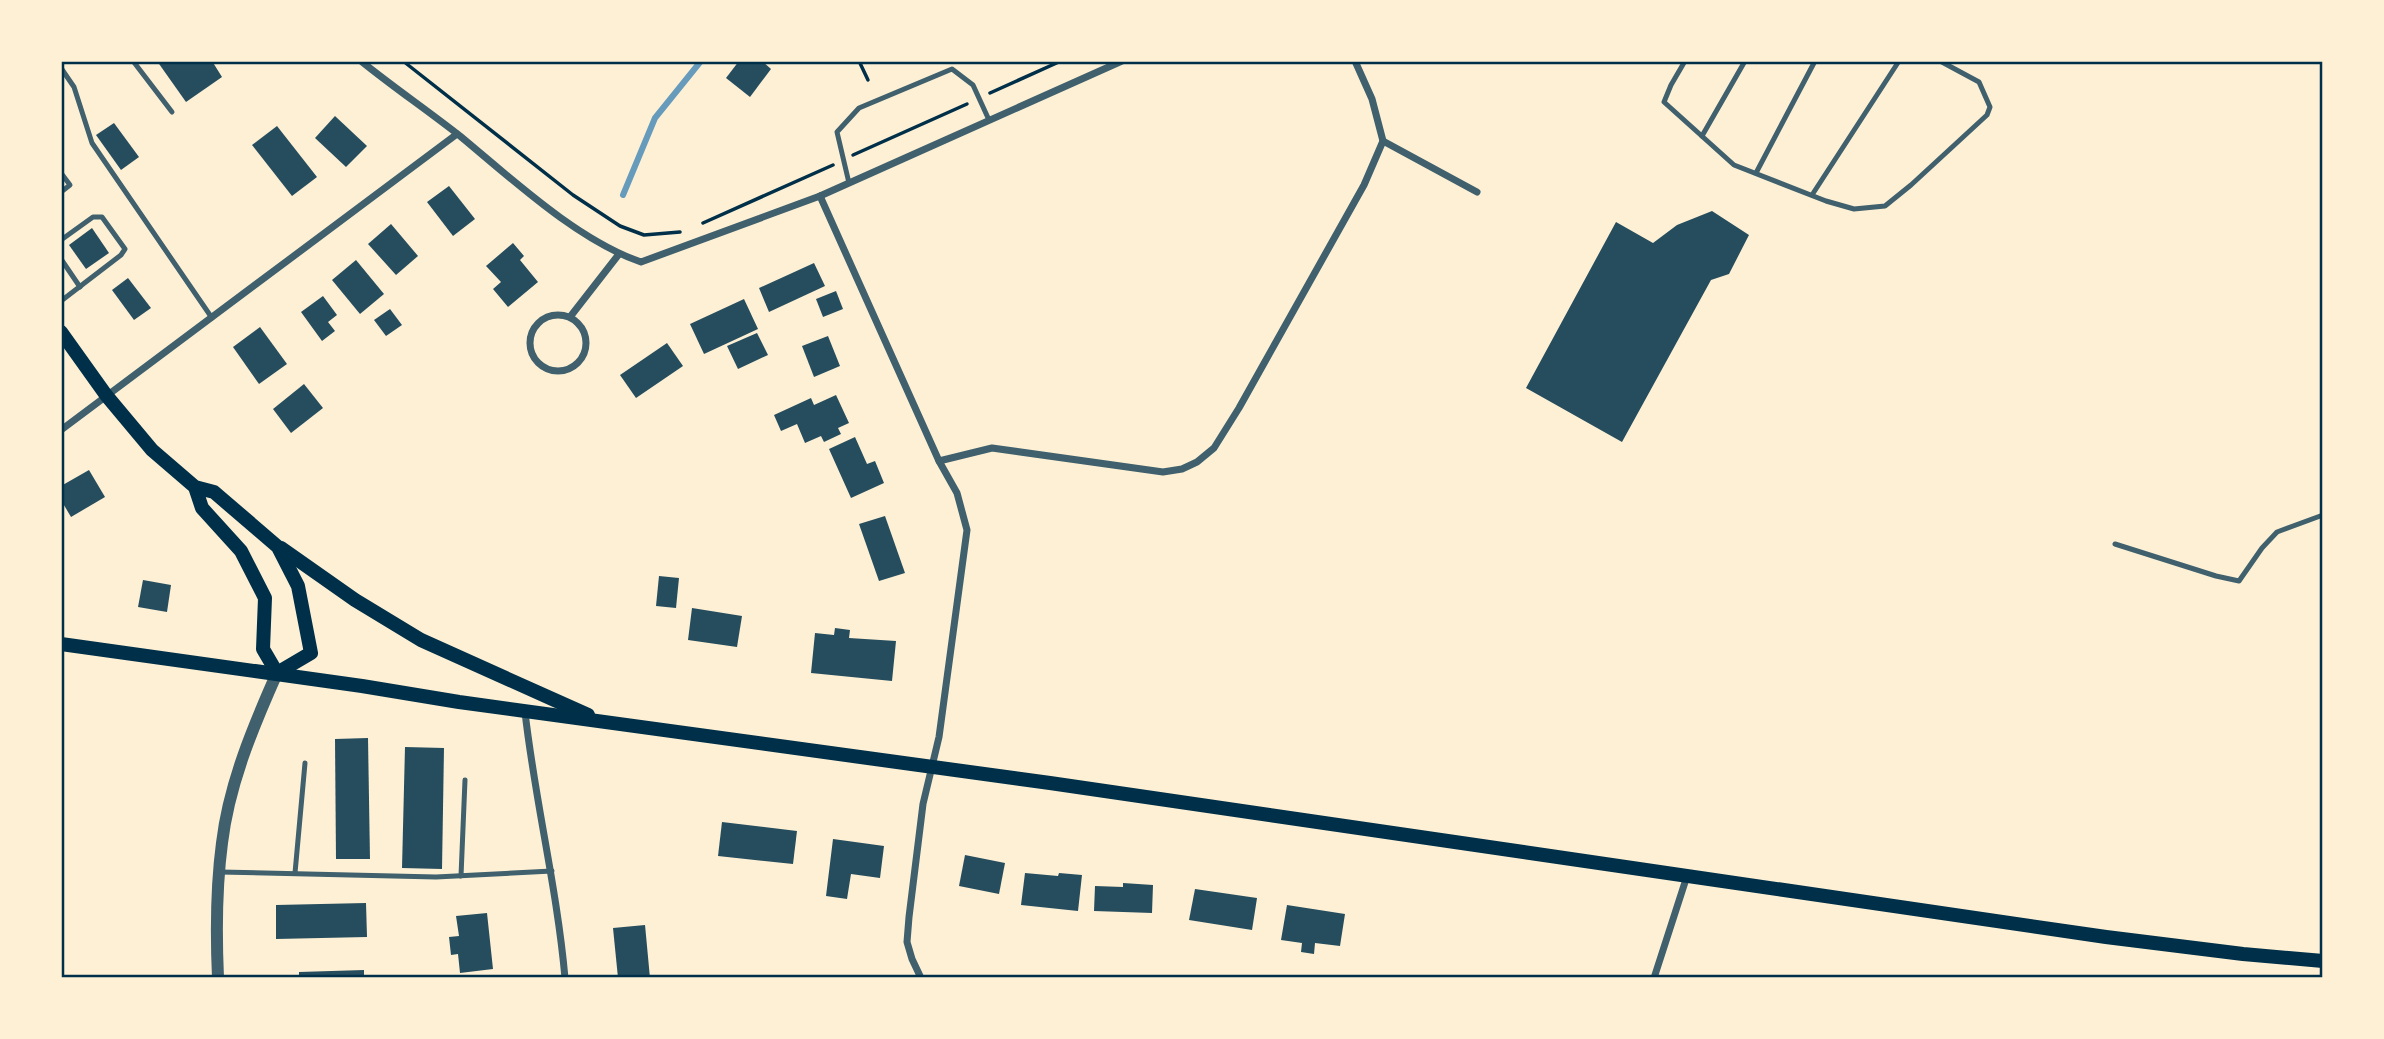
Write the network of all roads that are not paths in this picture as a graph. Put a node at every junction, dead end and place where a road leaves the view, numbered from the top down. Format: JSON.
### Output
{"nodes":[{"id":1,"x":133,"y":61,"type":"edge"},
{"id":2,"x":360,"y":61,"type":"edge"},
{"id":3,"x":1122,"y":61,"type":"edge"},
{"id":4,"x":1354,"y":61,"type":"edge"},
{"id":5,"x":1685,"y":61,"type":"edge"},
{"id":6,"x":1745,"y":61,"type":"edge"},
{"id":7,"x":1815,"y":61,"type":"edge"},
{"id":8,"x":1899,"y":61,"type":"edge"},
{"id":9,"x":1940,"y":61,"type":"edge"},
{"id":10,"x":1956,"y":61,"type":"edge"},
{"id":11,"x":61,"y":68,"type":"edge"},
{"id":12,"x":1953,"y":68,"type":"junction"},
{"id":13,"x":172,"y":112,"type":"dead end"},
{"id":14,"x":989,"y":120,"type":"junction"},
{"id":15,"x":457,"y":134,"type":"junction"},
{"id":16,"x":1702,"y":136,"type":"junction"},
{"id":17,"x":1383,"y":141,"type":"junction"},
{"id":18,"x":61,"y":173,"type":"edge"},
{"id":19,"x":1756,"y":173,"type":"junction"},
{"id":20,"x":849,"y":183,"type":"junction"},
{"id":21,"x":61,"y":192,"type":"edge"},
{"id":22,"x":1477,"y":192,"type":"dead end"},
{"id":23,"x":1812,"y":195,"type":"junction"},
{"id":24,"x":820,"y":196,"type":"junction"},
{"id":25,"x":61,"y":240,"type":"edge"},
{"id":26,"x":618,"y":254,"type":"junction"},
{"id":27,"x":61,"y":259,"type":"edge"},
{"id":28,"x":80,"y":287,"type":"junction"},
{"id":29,"x":61,"y":301,"type":"edge"},
{"id":30,"x":212,"y":317,"type":"junction"},
{"id":31,"x":570,"y":317,"type":"junction"},
{"id":32,"x":61,"y":332,"type":"edge"},
{"id":33,"x":106,"y":395,"type":"junction"},
{"id":34,"x":62,"y":427,"type":"edge"},
{"id":35,"x":939,"y":461,"type":"junction"},
{"id":36,"x":195,"y":487,"type":"junction"},
{"id":37,"x":2323,"y":515,"type":"edge"},
{"id":38,"x":2115,"y":544,"type":"dead end"},
{"id":39,"x":278,"y":547,"type":"junction"},
{"id":40,"x":61,"y":644,"type":"edge"},
{"id":41,"x":277,"y":673,"type":"junction"},
{"id":42,"x":525,"y":711,"type":"junction"},
{"id":43,"x":602,"y":722,"type":"junction"},
{"id":44,"x":305,"y":763,"type":"dead end"},
{"id":45,"x":932,"y":767,"type":"junction"},
{"id":46,"x":465,"y":780,"type":"dead end"},
{"id":47,"x":552,"y":871,"type":"junction"},
{"id":48,"x":220,"y":872,"type":"junction"},
{"id":49,"x":295,"y":873,"type":"junction"},
{"id":50,"x":461,"y":876,"type":"junction"},
{"id":51,"x":1687,"y":876,"type":"junction"},
{"id":52,"x":2323,"y":961,"type":"edge"},
{"id":53,"x":218,"y":978,"type":"edge"},
{"id":54,"x":565,"y":978,"type":"edge"},
{"id":55,"x":921,"y":978,"type":"edge"},
{"id":56,"x":1654,"y":978,"type":"edge"}],
"edges":[{"from":1,"to":13,"type":"lane"},
{"from":2,"to":15,"type":"street"},
{"from":3,"to":14,"type":"street"},
{"from":4,"to":17,"type":"street"},
{"from":5,"to":16,"type":"lane"},
{"from":6,"to":16,"type":"lane"},
{"from":7,"to":19,"type":"lane"},
{"from":8,"to":23,"type":"lane"},
{"from":9,"to":12,"type":"lane"},
{"from":10,"to":12,"type":"lane"},
{"from":11,"to":30,"type":"lane"},
{"from":12,"to":23,"type":"lane"},
{"from":14,"to":20,"type":"street"},
{"from":14,"to":20,"type":"lane"},
{"from":15,"to":26,"type":"street"},
{"from":15,"to":30,"type":"street"},
{"from":16,"to":19,"type":"lane"},
{"from":17,"to":22,"type":"street"},
{"from":17,"to":35,"type":"street"},
{"from":18,"to":21,"type":"lane"},
{"from":19,"to":23,"type":"lane"},
{"from":20,"to":24,"type":"street"},
{"from":24,"to":26,"type":"street"},
{"from":24,"to":35,"type":"street"},
{"from":25,"to":28,"type":"lane"},
{"from":26,"to":31,"type":"street"},
{"from":27,"to":28,"type":"lane"},
{"from":28,"to":29,"type":"lane"},
{"from":30,"to":33,"type":"street"},
{"from":31,"to":31,"type":"street"},
{"from":32,"to":33,"type":"main road"},
{"from":33,"to":34,"type":"street"},
{"from":33,"to":36,"type":"main road"},
{"from":35,"to":45,"type":"street"},
{"from":36,"to":39,"type":"main road"},
{"from":36,"to":41,"type":"main road"},
{"from":37,"to":38,"type":"lane"},
{"from":39,"to":41,"type":"main road"},
{"from":39,"to":43,"type":"main road"},
{"from":40,"to":41,"type":"main road"},
{"from":41,"to":42,"type":"main road"},
{"from":41,"to":48,"type":"street"},
{"from":42,"to":43,"type":"main road"},
{"from":42,"to":47,"type":"street"},
{"from":43,"to":45,"type":"main road"},
{"from":44,"to":49,"type":"lane"},
{"from":45,"to":51,"type":"main road"},
{"from":45,"to":55,"type":"street"},
{"from":46,"to":50,"type":"lane"},
{"from":47,"to":50,"type":"lane"},
{"from":47,"to":54,"type":"street"},
{"from":48,"to":49,"type":"lane"},
{"from":48,"to":53,"type":"street"},
{"from":49,"to":50,"type":"lane"},
{"from":51,"to":52,"type":"main road"},
{"from":51,"to":56,"type":"street"}]}
